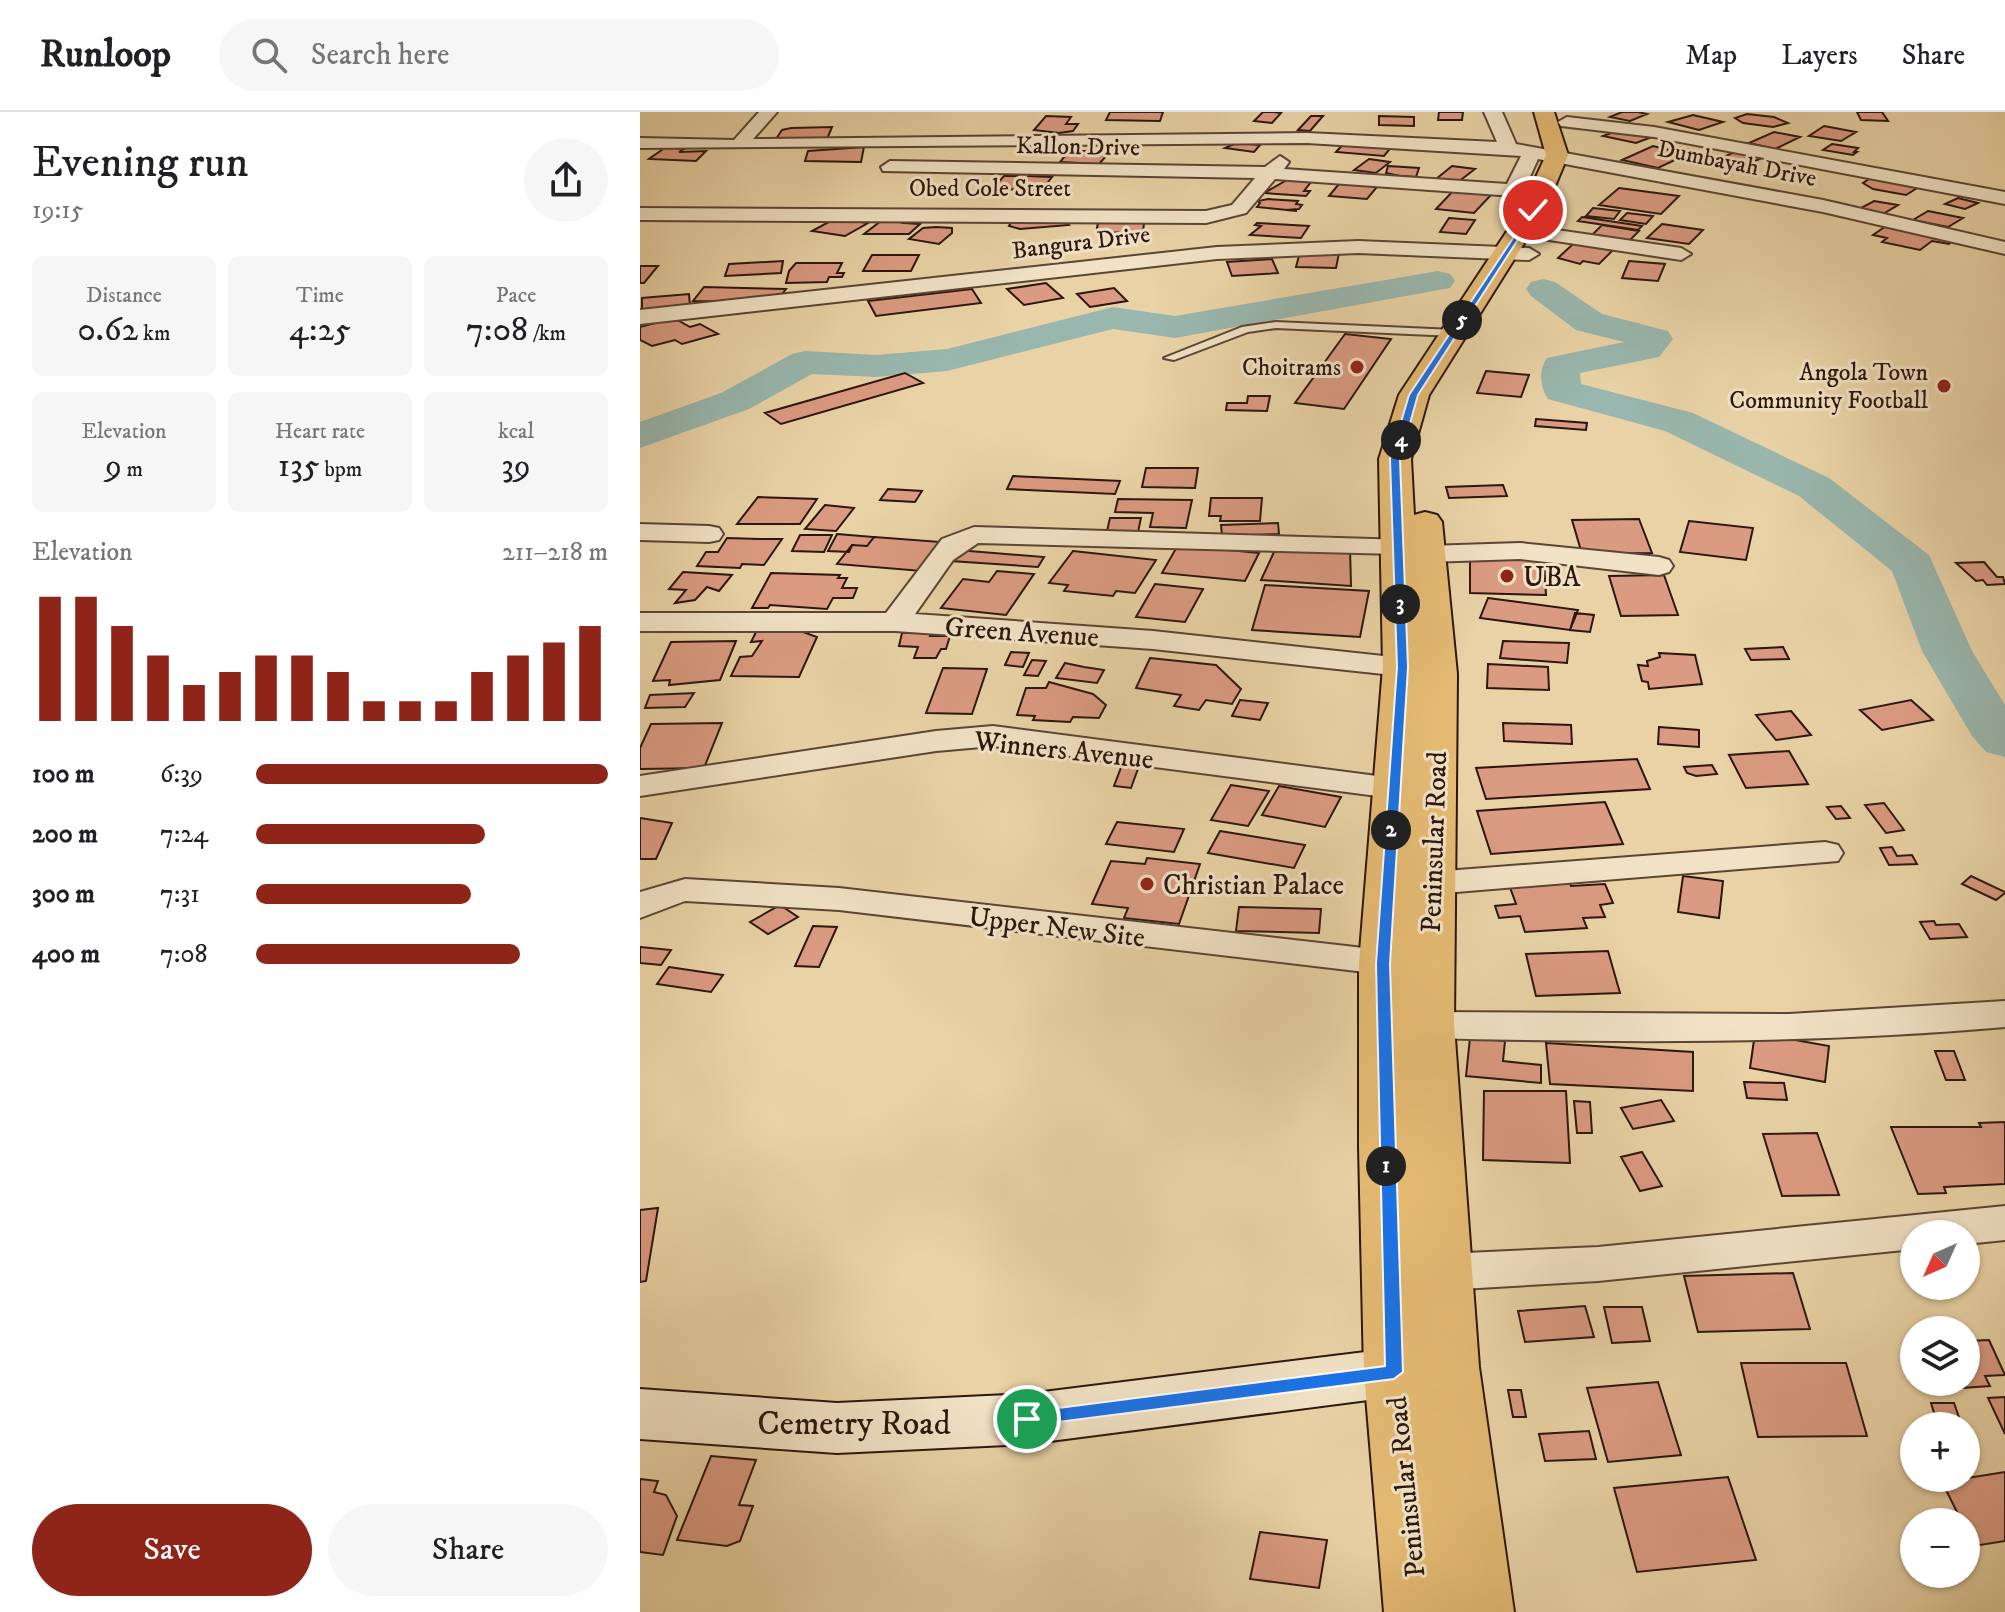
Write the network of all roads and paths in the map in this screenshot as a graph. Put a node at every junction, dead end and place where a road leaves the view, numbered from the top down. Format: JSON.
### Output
{"nodes":[{"id":1,"x":768,"y":112,"type":"edge"},
{"id":2,"x":1493,"y":112,"type":"edge"},
{"id":3,"x":1556,"y":135,"type":"edge"},
{"id":4,"x":1307,"y":138,"type":"junction"},
{"id":5,"x":640,"y":143,"type":"edge"},
{"id":6,"x":739,"y":145,"type":"junction"},
{"id":7,"x":1509,"y":148,"type":"junction"},
{"id":8,"x":864,"y":167,"type":"dead end"},
{"id":9,"x":1267,"y":173,"type":"junction"},
{"id":10,"x":2005,"y":198,"type":"edge"},
{"id":11,"x":640,"y":214,"type":"edge"},
{"id":12,"x":1527,"y":247,"type":"junction"},
{"id":13,"x":2005,"y":248,"type":"edge"},
{"id":14,"x":1681,"y":254,"type":"dead end"},
{"id":15,"x":640,"y":317,"type":"edge"},
{"id":16,"x":1454,"y":333,"type":"junction"},
{"id":17,"x":1170,"y":358,"type":"dead end"},
{"id":18,"x":709,"y":534,"type":"dead end"},
{"id":19,"x":643,"y":535,"type":"edge"},
{"id":20,"x":1412,"y":550,"type":"junction"},
{"id":21,"x":1659,"y":566,"type":"dead end"},
{"id":22,"x":640,"y":622,"type":"edge"},
{"id":23,"x":895,"y":622,"type":"junction"},
{"id":24,"x":1402,"y":667,"type":"junction"},
{"id":25,"x":640,"y":786,"type":"edge"},
{"id":26,"x":1414,"y":791,"type":"junction"},
{"id":27,"x":1825,"y":853,"type":"dead end"},
{"id":28,"x":1432,"y":883,"type":"junction"},
{"id":29,"x":640,"y":907,"type":"edge"},
{"id":30,"x":1383,"y":964,"type":"junction"},
{"id":31,"x":1428,"y":965,"type":"junction"},
{"id":32,"x":2005,"y":1014,"type":"edge"},
{"id":33,"x":1429,"y":1025,"type":"junction"},
{"id":34,"x":2005,"y":1223,"type":"edge"},
{"id":35,"x":1444,"y":1272,"type":"junction"},
{"id":36,"x":1421,"y":1369,"type":"junction"},
{"id":37,"x":640,"y":1414,"type":"edge"},
{"id":38,"x":1418,"y":1612,"type":"edge"},
{"id":39,"x":1480,"y":1612,"type":"edge"}],
"edges":[{"from":1,"to":6,"type":"street"},
{"from":2,"to":7,"type":"street"},
{"from":3,"to":7,"type":"street","name":"Dumbayah Drive"},
{"from":3,"to":9,"type":"street","name":"Kallon Drive"},
{"from":3,"to":10,"type":"street"},
{"from":3,"to":12,"type":"main road","name":"Peninsular Road"},
{"from":3,"to":13,"type":"street","name":"Dumbayah Drive"},
{"from":4,"to":6,"type":"street","name":"Dumbayah Drive"},
{"from":4,"to":7,"type":"street","name":"Dumbayah Drive"},
{"from":4,"to":9,"type":"street","name":"Obed Cole Street"},
{"from":5,"to":6,"type":"street","name":"Dumbayah Drive"},
{"from":8,"to":9,"type":"street","name":"Kallon Drive"},
{"from":9,"to":11,"type":"street","name":"Obed Cole Street"},
{"from":12,"to":14,"type":"street","name":"Bangura Drive"},
{"from":12,"to":15,"type":"street","name":"Bangura Drive"},
{"from":12,"to":16,"type":"main road","name":"Peninsular Road"},
{"from":12,"to":20,"type":"main road","name":"Peninsular Road"},
{"from":16,"to":17,"type":"lane"},
{"from":16,"to":20,"type":"main road","name":"Peninsular Road"},
{"from":18,"to":19,"type":"street"},
{"from":20,"to":21,"type":"street"},
{"from":20,"to":23,"type":"street"},
{"from":20,"to":24,"type":"main road","name":"Peninsular Road"},
{"from":20,"to":26,"type":"main road","name":"Peninsular Road"},
{"from":22,"to":23,"type":"street","name":"Green Avenue"},
{"from":23,"to":24,"type":"street","name":"Green Avenue"},
{"from":24,"to":26,"type":"main road","name":"Peninsular Road"},
{"from":25,"to":26,"type":"street","name":"Winners Avenue"},
{"from":26,"to":28,"type":"main road","name":"Peninsular Road"},
{"from":26,"to":30,"type":"main road","name":"Peninsular Road"},
{"from":27,"to":28,"type":"street"},
{"from":28,"to":31,"type":"main road","name":"Peninsular Road"},
{"from":29,"to":30,"type":"street","name":"Upper New Site"},
{"from":30,"to":31,"type":"street","name":"Upper New Site"},
{"from":30,"to":36,"type":"main road","name":"Peninsular Road"},
{"from":31,"to":33,"type":"main road","name":"Peninsular Road"},
{"from":32,"to":33,"type":"street"},
{"from":33,"to":35,"type":"main road","name":"Peninsular Road"},
{"from":34,"to":35,"type":"street"},
{"from":35,"to":36,"type":"main road","name":"Peninsular Road"},
{"from":36,"to":37,"type":"street","name":"Cemetry Road"},
{"from":36,"to":38,"type":"main road","name":"Peninsular Road"},
{"from":36,"to":39,"type":"main road","name":"Peninsular Road"}]}
